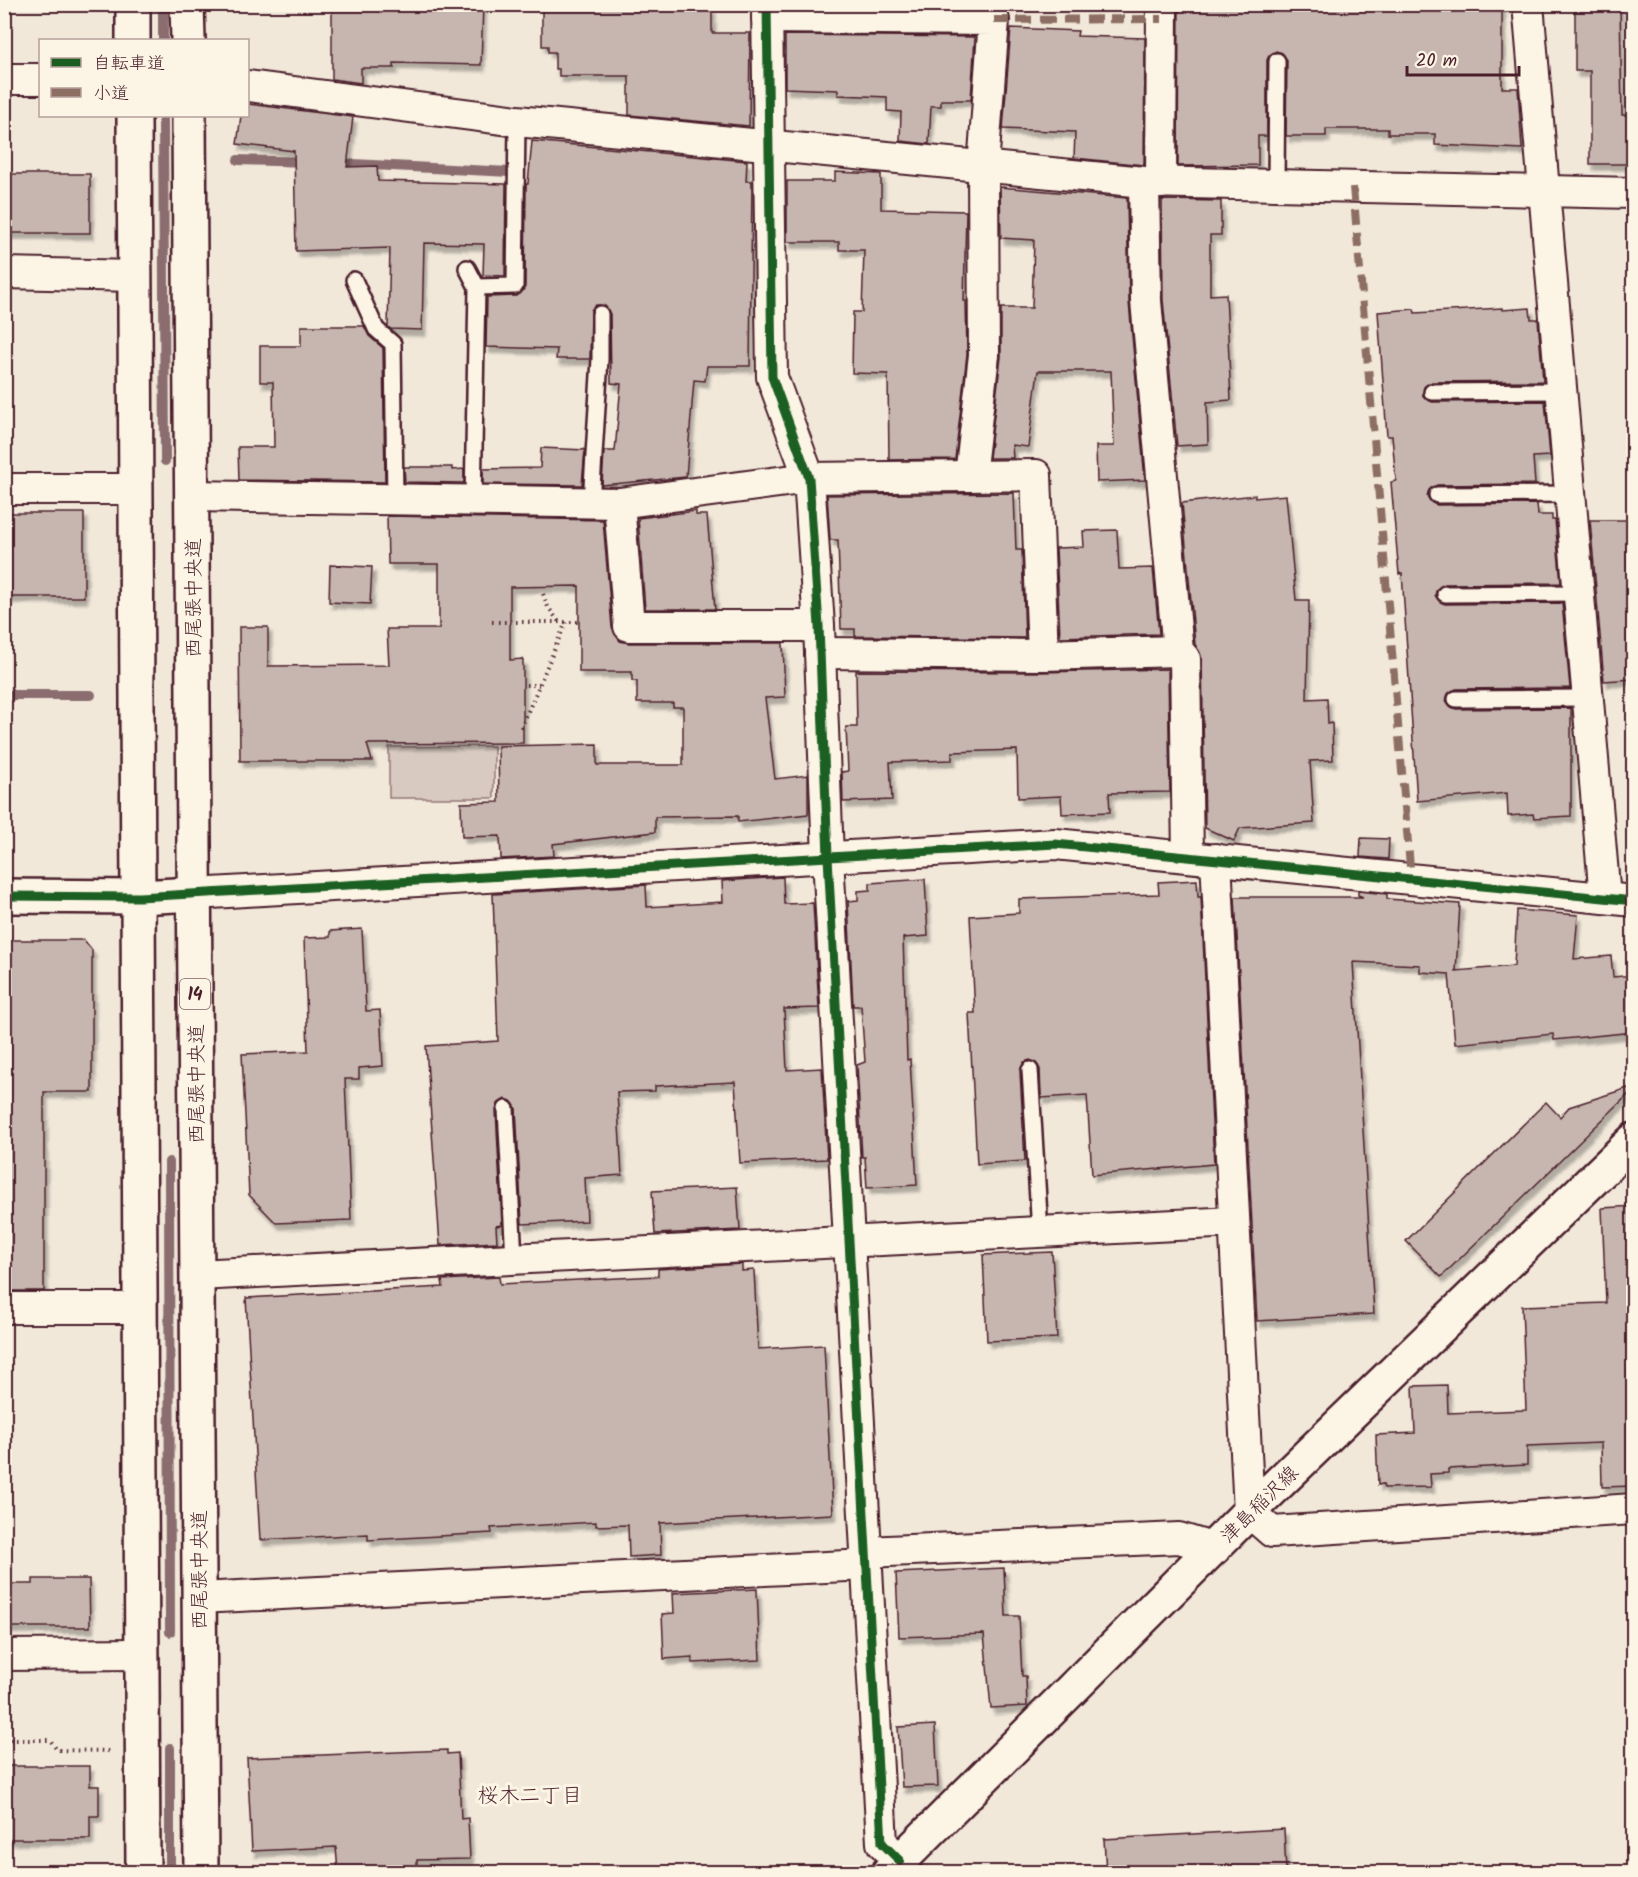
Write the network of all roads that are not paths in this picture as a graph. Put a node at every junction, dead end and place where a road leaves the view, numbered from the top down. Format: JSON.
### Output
{"nodes":[{"id":1,"x":133,"y":4,"type":"edge"},
{"id":2,"x":187,"y":4,"type":"edge"},
{"id":3,"x":1162,"y":4,"type":"edge"},
{"id":4,"x":1528,"y":4,"type":"edge"},
{"id":5,"x":767,"y":11,"type":"edge"},
{"id":6,"x":133,"y":39,"type":"edge"},
{"id":7,"x":188,"y":39,"type":"edge"},
{"id":8,"x":1277,"y":61,"type":"dead end"},
{"id":9,"x":4,"y":79,"type":"edge"},
{"id":10,"x":39,"y":80,"type":"edge"},
{"id":11,"x":249,"y":86,"type":"edge"},
{"id":12,"x":134,"y":117,"type":"edge"},
{"id":13,"x":189,"y":117,"type":"edge"},
{"id":14,"x":518,"y":121,"type":"junction"},
{"id":15,"x":768,"y":145,"type":"junction"},
{"id":16,"x":983,"y":167,"type":"junction"},
{"id":17,"x":1153,"y":183,"type":"junction"},
{"id":18,"x":1276,"y":185,"type":"junction"},
{"id":19,"x":1543,"y":191,"type":"junction"},
{"id":20,"x":1634,"y":193,"type":"edge"},
{"id":21,"x":467,"y":268,"type":"dead end"},
{"id":22,"x":4,"y":273,"type":"edge"},
{"id":23,"x":135,"y":276,"type":"junction"},
{"id":24,"x":354,"y":280,"type":"dead end"},
{"id":25,"x":477,"y":287,"type":"junction"},
{"id":26,"x":600,"y":314,"type":"dead end"},
{"id":27,"x":1561,"y":391,"type":"junction"},
{"id":28,"x":1432,"y":392,"type":"dead end"},
{"id":29,"x":970,"y":476,"type":"junction"},
{"id":30,"x":809,"y":478,"type":"junction"},
{"id":31,"x":4,"y":489,"type":"edge"},
{"id":32,"x":136,"y":489,"type":"junction"},
{"id":33,"x":1569,"y":494,"type":"junction"},
{"id":34,"x":1437,"y":495,"type":"dead end"},
{"id":35,"x":193,"y":496,"type":"junction"},
{"id":36,"x":395,"y":500,"type":"junction"},
{"id":37,"x":473,"y":501,"type":"junction"},
{"id":38,"x":605,"y":503,"type":"junction"},
{"id":39,"x":1578,"y":593,"type":"junction"},
{"id":40,"x":1445,"y":594,"type":"dead end"},
{"id":41,"x":820,"y":640,"type":"junction"},
{"id":42,"x":1178,"y":651,"type":"junction"},
{"id":43,"x":1043,"y":655,"type":"junction"},
{"id":44,"x":1587,"y":698,"type":"junction"},
{"id":45,"x":1456,"y":699,"type":"dead end"},
{"id":46,"x":828,"y":857,"type":"junction"},
{"id":47,"x":1202,"y":858,"type":"junction"},
{"id":48,"x":194,"y":894,"type":"junction"},
{"id":49,"x":4,"y":896,"type":"edge"},
{"id":50,"x":138,"y":897,"type":"junction"},
{"id":51,"x":1619,"y":899,"type":"edge"},
{"id":52,"x":1030,"y":1070,"type":"dead end"},
{"id":53,"x":506,"y":1109,"type":"dead end"},
{"id":54,"x":1634,"y":1140,"type":"edge"},
{"id":55,"x":1234,"y":1222,"type":"junction"},
{"id":56,"x":1040,"y":1232,"type":"junction"},
{"id":57,"x":849,"y":1241,"type":"junction"},
{"id":58,"x":514,"y":1258,"type":"junction"},
{"id":59,"x":197,"y":1275,"type":"junction"},
{"id":60,"x":4,"y":1308,"type":"edge"},
{"id":61,"x":141,"y":1308,"type":"junction"},
{"id":62,"x":1634,"y":1509,"type":"edge"},
{"id":63,"x":1249,"y":1512,"type":"junction"},
{"id":64,"x":1215,"y":1549,"type":"junction"},
{"id":65,"x":866,"y":1558,"type":"junction"},
{"id":66,"x":199,"y":1598,"type":"junction"},
{"id":67,"x":142,"y":1654,"type":"junction"},
{"id":68,"x":4,"y":1655,"type":"edge"},
{"id":69,"x":894,"y":1867,"type":"edge"},
{"id":70,"x":143,"y":1872,"type":"edge"},
{"id":71,"x":201,"y":1872,"type":"edge"}],
"edges":[{"from":1,"to":6,"type":"main road"},
{"from":2,"to":7,"type":"main road"},
{"from":3,"to":17,"type":"street"},
{"from":4,"to":19,"type":"street"},
{"from":5,"to":15,"type":"street"},
{"from":5,"to":16,"type":"street"},
{"from":8,"to":18,"type":"lane"},
{"from":9,"to":10,"type":"street"},
{"from":11,"to":14,"type":"street"},
{"from":12,"to":23,"type":"main road"},
{"from":13,"to":35,"type":"main road","name":"西尾張中央道","number":"14"},
{"from":14,"to":15,"type":"street"},
{"from":14,"to":25,"type":"lane"},
{"from":15,"to":16,"type":"street"},
{"from":15,"to":30,"type":"street"},
{"from":16,"to":17,"type":"street"},
{"from":16,"to":29,"type":"street"},
{"from":17,"to":18,"type":"street"},
{"from":17,"to":42,"type":"street"},
{"from":18,"to":19,"type":"street"},
{"from":19,"to":20,"type":"street"},
{"from":19,"to":27,"type":"street"},
{"from":21,"to":25,"type":"lane"},
{"from":22,"to":23,"type":"street"},
{"from":23,"to":32,"type":"main road"},
{"from":24,"to":36,"type":"lane"},
{"from":25,"to":37,"type":"lane"},
{"from":26,"to":38,"type":"lane"},
{"from":27,"to":28,"type":"lane"},
{"from":27,"to":33,"type":"street"},
{"from":29,"to":30,"type":"street"},
{"from":29,"to":43,"type":"street"},
{"from":30,"to":38,"type":"street"},
{"from":30,"to":41,"type":"street"},
{"from":31,"to":32,"type":"street"},
{"from":32,"to":50,"type":"main road"},
{"from":33,"to":34,"type":"lane"},
{"from":33,"to":39,"type":"street"},
{"from":35,"to":36,"type":"street"},
{"from":35,"to":48,"type":"main road","name":"西尾張中央道","number":"14"},
{"from":36,"to":37,"type":"street"},
{"from":37,"to":38,"type":"street"},
{"from":38,"to":41,"type":"street"},
{"from":39,"to":40,"type":"lane"},
{"from":39,"to":44,"type":"street"},
{"from":41,"to":43,"type":"street"},
{"from":41,"to":46,"type":"street"},
{"from":42,"to":43,"type":"street"},
{"from":42,"to":47,"type":"street"},
{"from":44,"to":45,"type":"lane"},
{"from":44,"to":51,"type":"street"},
{"from":46,"to":47,"type":"street"},
{"from":46,"to":48,"type":"street"},
{"from":46,"to":57,"type":"street"},
{"from":47,"to":51,"type":"street"},
{"from":47,"to":55,"type":"street"},
{"from":48,"to":50,"type":"main road"},
{"from":48,"to":59,"type":"main road","name":"西尾張中央道","number":"14"},
{"from":49,"to":50,"type":"main road"},
{"from":50,"to":61,"type":"main road"},
{"from":52,"to":56,"type":"lane"},
{"from":53,"to":58,"type":"lane"},
{"from":54,"to":63,"type":"main road","name":"津島稲沢線"},
{"from":55,"to":56,"type":"street"},
{"from":55,"to":63,"type":"street"},
{"from":56,"to":57,"type":"street"},
{"from":57,"to":58,"type":"street"},
{"from":57,"to":65,"type":"street"},
{"from":58,"to":59,"type":"street"},
{"from":59,"to":66,"type":"main road","name":"西尾張中央道","number":"14"},
{"from":60,"to":61,"type":"street"},
{"from":61,"to":67,"type":"main road"},
{"from":62,"to":63,"type":"street"},
{"from":63,"to":64,"type":"main road","name":"津島稲沢線"},
{"from":64,"to":65,"type":"street"},
{"from":64,"to":69,"type":"main road","name":"津島稲沢線"},
{"from":65,"to":66,"type":"street"},
{"from":65,"to":69,"type":"street"},
{"from":66,"to":71,"type":"main road","name":"西尾張中央道","number":"14"},
{"from":67,"to":68,"type":"street"},
{"from":67,"to":70,"type":"main road"}]}
